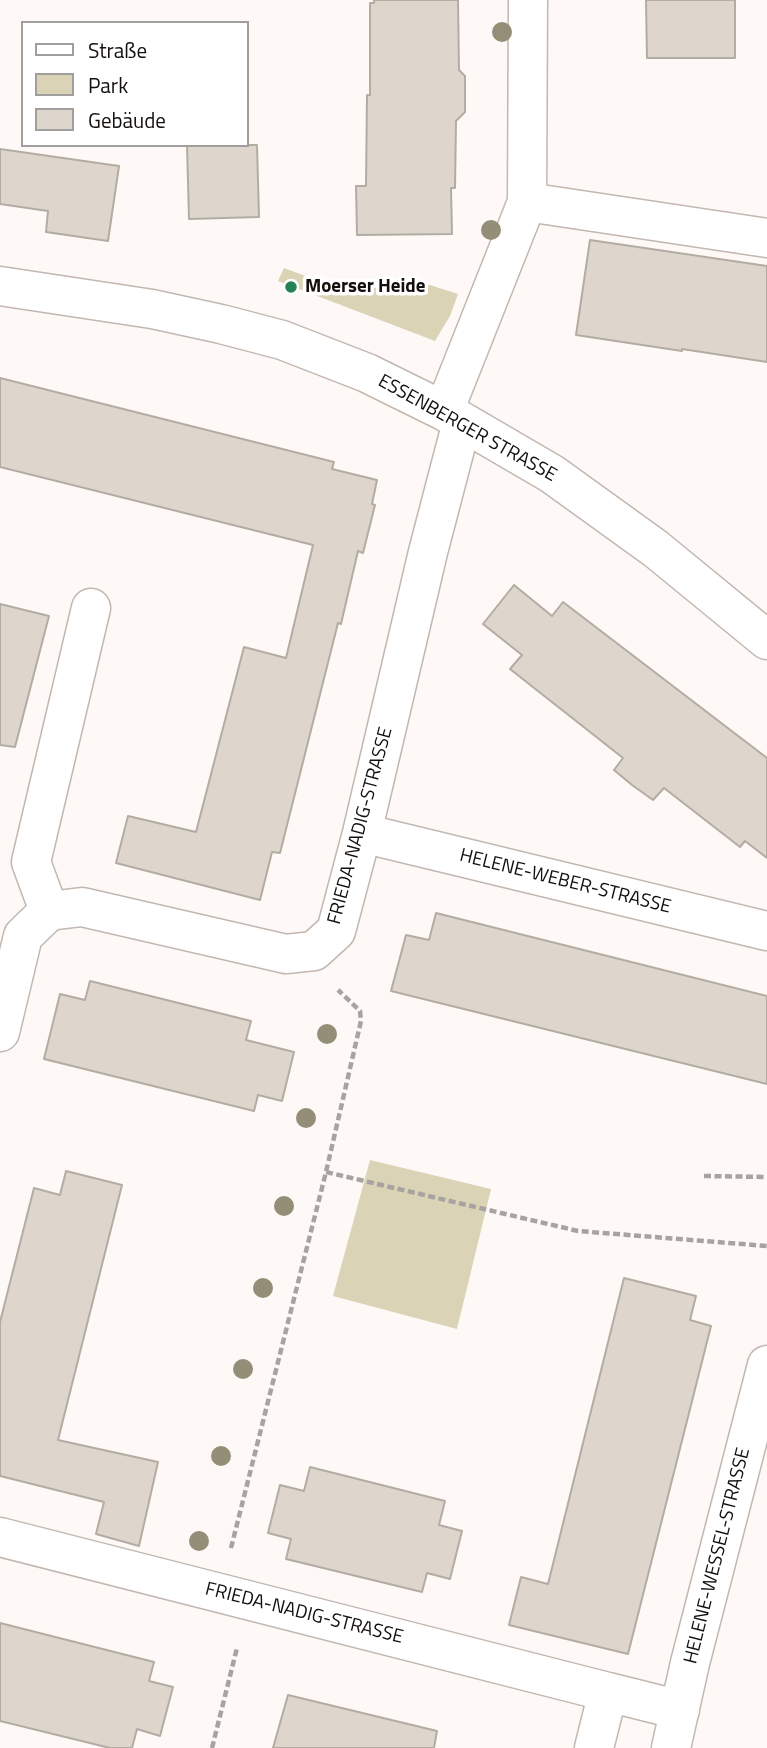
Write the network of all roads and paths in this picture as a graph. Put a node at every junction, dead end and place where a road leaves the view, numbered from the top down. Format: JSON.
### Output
{"nodes":[{"id":1,"x":528,"y":0,"type":"edge"},
{"id":2,"x":527,"y":202,"type":"junction"},
{"id":3,"x":767,"y":238,"type":"edge"},
{"id":4,"x":0,"y":286,"type":"edge"},
{"id":5,"x":453,"y":416,"type":"junction"},
{"id":6,"x":91,"y":608,"type":"dead end"},
{"id":7,"x":767,"y":640,"type":"edge"},
{"id":8,"x":362,"y":833,"type":"junction"},
{"id":9,"x":49,"y":911,"type":"junction"},
{"id":10,"x":767,"y":932,"type":"edge"},
{"id":11,"x":314,"y":951,"type":"junction"},
{"id":12,"x":0,"y":1032,"type":"edge"},
{"id":13,"x":326,"y":1172,"type":"junction"},
{"id":14,"x":704,"y":1176,"type":"dead end"},
{"id":15,"x":767,"y":1177,"type":"edge"},
{"id":16,"x":767,"y":1246,"type":"edge"},
{"id":17,"x":767,"y":1365,"type":"edge"},
{"id":18,"x":0,"y":1536,"type":"edge"},
{"id":19,"x":234,"y":1596,"type":"junction"},
{"id":20,"x":608,"y":1692,"type":"junction"},
{"id":21,"x":680,"y":1710,"type":"junction"},
{"id":22,"x":212,"y":1748,"type":"edge"},
{"id":23,"x":594,"y":1748,"type":"edge"},
{"id":24,"x":671,"y":1748,"type":"edge"}],
"edges":[{"from":1,"to":2,"type":"street"},
{"from":2,"to":3,"type":"street"},
{"from":2,"to":5,"type":"street"},
{"from":4,"to":5,"type":"street","name":"ESSENBERGER STRASSE"},
{"from":5,"to":7,"type":"street","name":"ESSENBERGER STRASSE"},
{"from":5,"to":8,"type":"street","name":"FRIEDA-NADIG-STRASSE"},
{"from":6,"to":9,"type":"street"},
{"from":8,"to":10,"type":"street","name":"HELENE-WEBER-STRASSE"},
{"from":8,"to":11,"type":"street","name":"FRIEDA-NADIG-STRASSE"},
{"from":9,"to":11,"type":"street"},
{"from":9,"to":12,"type":"street"},
{"from":11,"to":13,"type":"path"},
{"from":13,"to":16,"type":"path"},
{"from":13,"to":19,"type":"path"},
{"from":14,"to":15,"type":"path"},
{"from":17,"to":21,"type":"street","name":"HELENE-WESSEL-STRASSE"},
{"from":18,"to":19,"type":"street","name":"FRIEDA-NADIG-STRASSE"},
{"from":19,"to":20,"type":"street","name":"FRIEDA-NADIG-STRASSE"},
{"from":19,"to":22,"type":"path"},
{"from":20,"to":21,"type":"street","name":"FRIEDA-NADIG-STRASSE"},
{"from":20,"to":23,"type":"street"},
{"from":21,"to":24,"type":"street","name":"HELENE-WESSEL-STRASSE"}]}
